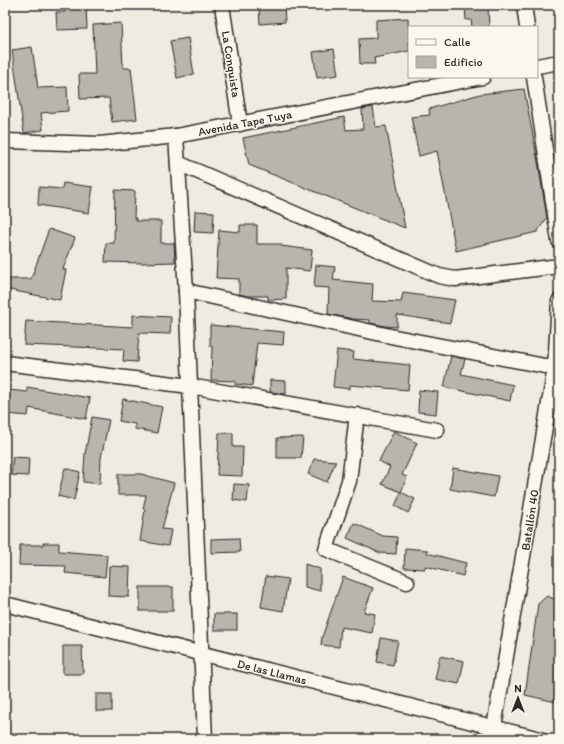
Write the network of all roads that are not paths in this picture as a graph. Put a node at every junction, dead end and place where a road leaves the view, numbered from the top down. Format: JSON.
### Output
{"nodes":[{"id":1,"x":222,"y":5,"type":"edge"},
{"id":2,"x":524,"y":5,"type":"edge"},
{"id":3,"x":527,"y":26,"type":"edge"},
{"id":4,"x":559,"y":62,"type":"edge"},
{"id":5,"x":538,"y":66,"type":"edge"},
{"id":6,"x":478,"y":78,"type":"edge"},
{"id":7,"x":534,"y":78,"type":"edge"},
{"id":8,"x":240,"y":124,"type":"junction"},
{"id":9,"x":176,"y":136,"type":"junction"},
{"id":10,"x":5,"y":141,"type":"edge"},
{"id":11,"x":178,"y":163,"type":"junction"},
{"id":12,"x":559,"y":241,"type":"edge"},
{"id":13,"x":559,"y":266,"type":"edge"},
{"id":14,"x":186,"y":291,"type":"junction"},
{"id":15,"x":559,"y":301,"type":"edge"},
{"id":16,"x":5,"y":363,"type":"edge"},
{"id":17,"x":555,"y":368,"type":"junction"},
{"id":18,"x":190,"y":386,"type":"junction"},
{"id":19,"x":357,"y":415,"type":"junction"},
{"id":20,"x":437,"y":430,"type":"dead end"},
{"id":21,"x":407,"y":582,"type":"dead end"},
{"id":22,"x":5,"y":604,"type":"edge"},
{"id":23,"x":201,"y":654,"type":"junction"},
{"id":24,"x":494,"y":733,"type":"edge"},
{"id":25,"x":205,"y":739,"type":"edge"},
{"id":26,"x":540,"y":739,"type":"edge"}],
"edges":[{"from":1,"to":8,"type":"street","name":"La Conquista"},
{"from":2,"to":3,"type":"street"},
{"from":4,"to":5,"type":"street"},
{"from":6,"to":8,"type":"street","name":"Avenida Tape Tuya"},
{"from":7,"to":12,"type":"street"},
{"from":8,"to":9,"type":"street","name":"Avenida Tape Tuya"},
{"from":9,"to":10,"type":"street","name":"Avenida Tape Tuya"},
{"from":9,"to":11,"type":"street"},
{"from":11,"to":13,"type":"street"},
{"from":11,"to":14,"type":"street"},
{"from":14,"to":17,"type":"street"},
{"from":14,"to":18,"type":"street"},
{"from":15,"to":17,"type":"street","name":"Batallón 40"},
{"from":16,"to":18,"type":"street"},
{"from":17,"to":24,"type":"street","name":"Batallón 40"},
{"from":18,"to":19,"type":"street"},
{"from":18,"to":23,"type":"street"},
{"from":19,"to":20,"type":"street"},
{"from":19,"to":21,"type":"street"},
{"from":22,"to":23,"type":"street","name":"De las Llamas"},
{"from":23,"to":24,"type":"street","name":"De las Llamas"},
{"from":23,"to":25,"type":"street"},
{"from":24,"to":26,"type":"street","name":"De las Llamas"}]}
